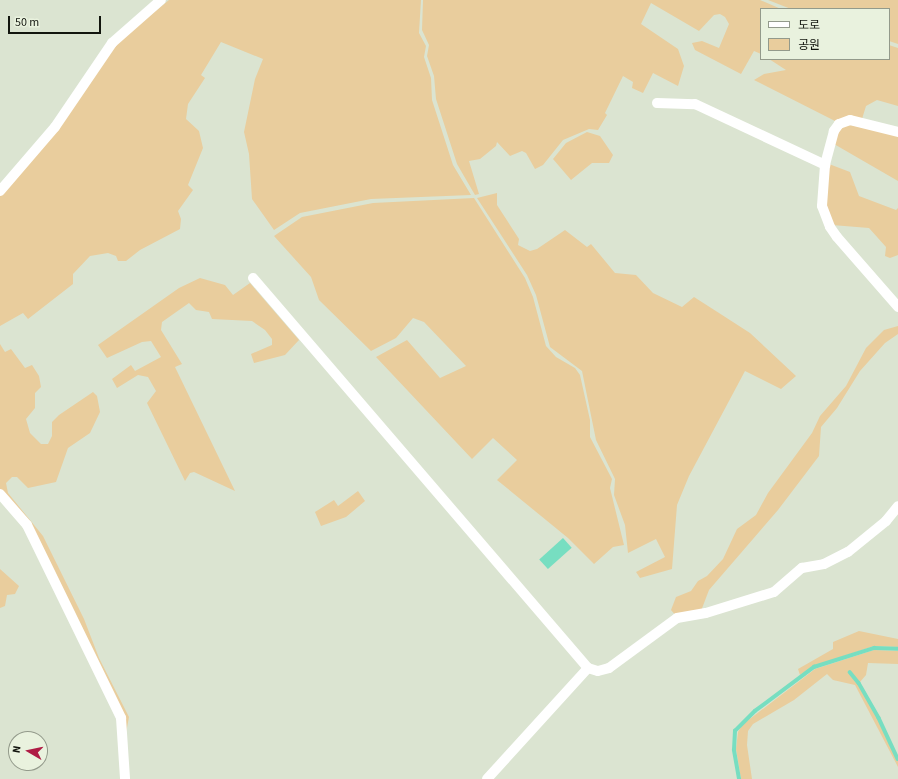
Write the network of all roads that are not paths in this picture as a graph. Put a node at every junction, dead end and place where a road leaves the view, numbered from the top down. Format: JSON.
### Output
{"nodes":[{"id":1,"x":161,"y":0,"type":"edge"},
{"id":2,"x":657,"y":103,"type":"dead end"},
{"id":3,"x":898,"y":132,"type":"edge"},
{"id":4,"x":825,"y":165,"type":"junction"},
{"id":5,"x":0,"y":190,"type":"edge"},
{"id":6,"x":253,"y":278,"type":"dead end"},
{"id":7,"x":898,"y":307,"type":"edge"},
{"id":8,"x":0,"y":494,"type":"edge"},
{"id":9,"x":898,"y":506,"type":"edge"},
{"id":10,"x":588,"y":668,"type":"junction"},
{"id":11,"x":125,"y":779,"type":"edge"},
{"id":12,"x":487,"y":779,"type":"edge"}],
"edges":[{"from":1,"to":5,"type":"street"},
{"from":2,"to":4,"type":"street"},
{"from":3,"to":4,"type":"street"},
{"from":4,"to":7,"type":"street"},
{"from":6,"to":10,"type":"street"},
{"from":8,"to":11,"type":"street"},
{"from":9,"to":10,"type":"street"},
{"from":10,"to":12,"type":"street"}]}
